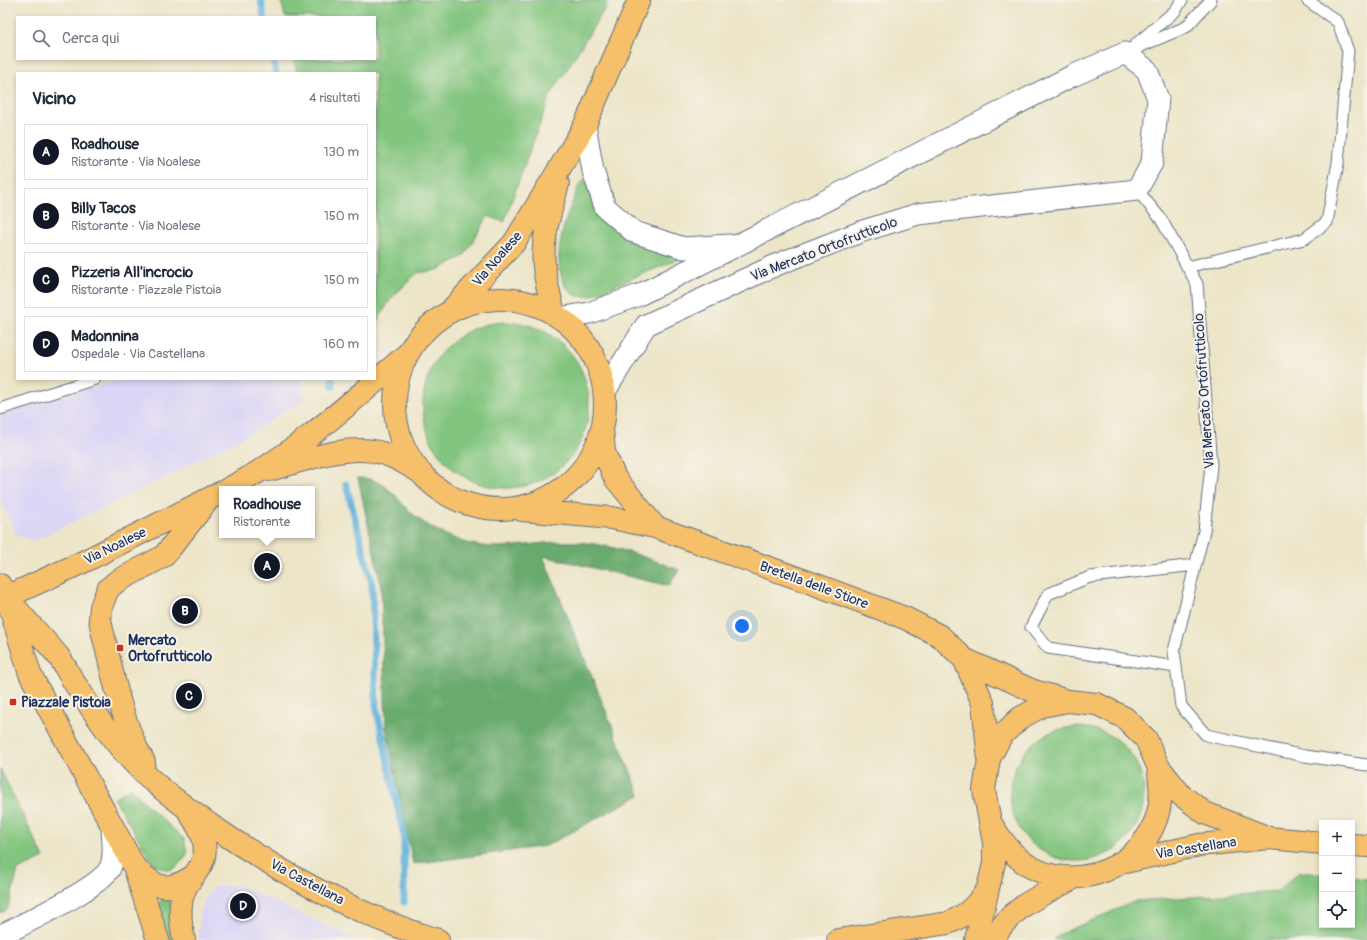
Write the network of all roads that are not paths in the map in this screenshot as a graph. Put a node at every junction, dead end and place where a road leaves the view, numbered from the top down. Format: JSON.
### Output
{"nodes":[{"id":1,"x":639,"y":0,"type":"edge"},
{"id":2,"x":1182,"y":0,"type":"edge"},
{"id":3,"x":1211,"y":0,"type":"edge"},
{"id":4,"x":1307,"y":0,"type":"edge"},
{"id":5,"x":1126,"y":53,"type":"junction"},
{"id":6,"x":585,"y":125,"type":"junction"},
{"id":7,"x":564,"y":161,"type":"junction"},
{"id":8,"x":1137,"y":190,"type":"junction"},
{"id":9,"x":740,"y":244,"type":"junction"},
{"id":10,"x":1187,"y":267,"type":"junction"},
{"id":11,"x":450,"y":312,"type":"junction"},
{"id":12,"x":557,"y":316,"type":"junction"},
{"id":13,"x":407,"y":355,"type":"junction"},
{"id":14,"x":92,"y":380,"type":"edge"},
{"id":15,"x":604,"y":393,"type":"junction"},
{"id":16,"x":0,"y":409,"type":"edge"},
{"id":17,"x":602,"y":429,"type":"junction"},
{"id":18,"x":260,"y":472,"type":"junction"},
{"id":19,"x":421,"y":473,"type":"junction"},
{"id":20,"x":234,"y":486,"type":"edge"},
{"id":21,"x":215,"y":496,"type":"edge"},
{"id":22,"x":502,"y":509,"type":"junction"},
{"id":23,"x":655,"y":527,"type":"junction"},
{"id":24,"x":1195,"y":565,"type":"junction"},
{"id":25,"x":2,"y":594,"type":"edge"},
{"id":26,"x":964,"y":659,"type":"junction"},
{"id":27,"x":1176,"y":667,"type":"junction"},
{"id":28,"x":1068,"y":701,"type":"junction"},
{"id":29,"x":989,"y":759,"type":"junction"},
{"id":30,"x":1367,"y":764,"type":"edge"},
{"id":31,"x":1158,"y":766,"type":"junction"},
{"id":32,"x":156,"y":784,"type":"junction"},
{"id":33,"x":185,"y":807,"type":"junction"},
{"id":34,"x":990,"y":821,"type":"junction"},
{"id":35,"x":112,"y":826,"type":"junction"},
{"id":36,"x":1269,"y":838,"type":"junction"},
{"id":37,"x":1319,"y":843,"type":"edge"},
{"id":38,"x":1355,"y":845,"type":"edge"},
{"id":39,"x":1367,"y":846,"type":"edge"},
{"id":40,"x":1123,"y":862,"type":"junction"},
{"id":41,"x":134,"y":866,"type":"junction"},
{"id":42,"x":192,"y":877,"type":"junction"},
{"id":43,"x":1076,"y":877,"type":"junction"},
{"id":44,"x":987,"y":891,"type":"junction"},
{"id":45,"x":0,"y":936,"type":"edge"},
{"id":46,"x":158,"y":940,"type":"edge"},
{"id":47,"x":184,"y":940,"type":"edge"},
{"id":48,"x":435,"y":940,"type":"edge"},
{"id":49,"x":838,"y":940,"type":"edge"},
{"id":50,"x":976,"y":940,"type":"edge"},
{"id":51,"x":992,"y":940,"type":"edge"}],
"edges":[{"from":1,"to":6,"type":"main road","name":"Via Noalese"},
{"from":2,"to":5,"type":"lane"},
{"from":3,"to":5,"type":"lane"},
{"from":4,"to":10,"type":"lane"},
{"from":5,"to":8,"type":"street"},
{"from":5,"to":9,"type":"street"},
{"from":6,"to":7,"type":"main road","name":"Via Noalese"},
{"from":6,"to":9,"type":"street"},
{"from":7,"to":11,"type":"main road","name":"Via Noalese"},
{"from":7,"to":12,"type":"main road","name":"Via Noalese"},
{"from":8,"to":10,"type":"lane","name":"Via Mercato Ortofrutticolo"},
{"from":8,"to":15,"type":"street","name":"Via Mercato Ortofrutticolo"},
{"from":9,"to":12,"type":"street"},
{"from":10,"to":24,"type":"lane","name":"Via Mercato Ortofrutticolo"},
{"from":11,"to":12,"type":"main road","name":"Via Noalese"},
{"from":11,"to":13,"type":"main road","name":"Via Noalese"},
{"from":12,"to":15,"type":"main road","name":"Via Noalese"},
{"from":13,"to":18,"type":"main road","name":"Via Noalese"},
{"from":13,"to":19,"type":"main road","name":"Via Noalese"},
{"from":14,"to":16,"type":"lane"},
{"from":15,"to":17,"type":"main road","name":"Via Noalese"},
{"from":17,"to":22,"type":"main road","name":"Via Noalese"},
{"from":17,"to":23,"type":"main road"},
{"from":18,"to":19,"type":"main road","name":"Via Noalese"},
{"from":18,"to":20,"type":"main road","name":"Via Noalese"},
{"from":19,"to":22,"type":"main road","name":"Via Noalese"},
{"from":21,"to":25,"type":"main road","name":"Via Noalese"},
{"from":21,"to":32,"type":"main road"},
{"from":22,"to":23,"type":"main road","name":"Bretella delle Stiore"},
{"from":23,"to":26,"type":"main road","name":"Bretella delle Stiore"},
{"from":24,"to":27,"type":"lane","name":"Via Mercato Ortofrutticolo"},
{"from":24,"to":27,"type":"lane"},
{"from":25,"to":32,"type":"main road"},
{"from":25,"to":35,"type":"main road"},
{"from":26,"to":28,"type":"main road","name":"Bretella delle Stiore"},
{"from":26,"to":29,"type":"main road","name":"Bretella delle Stiore"},
{"from":27,"to":30,"type":"lane","name":"Via Mercato Ortofrutticolo"},
{"from":28,"to":29,"type":"main road","name":"Via Castellana"},
{"from":28,"to":31,"type":"main road","name":"Via Castellana"},
{"from":29,"to":34,"type":"main road","name":"Via Castellana"},
{"from":31,"to":36,"type":"main road","name":"Via Castellana"},
{"from":31,"to":40,"type":"main road","name":"Via Castellana"},
{"from":32,"to":33,"type":"main road"},
{"from":33,"to":42,"type":"main road"},
{"from":33,"to":48,"type":"main road","name":"Via Castellana"},
{"from":34,"to":43,"type":"main road","name":"Via Castellana"},
{"from":34,"to":44,"type":"main road","name":"Via Castellana"},
{"from":35,"to":41,"type":"main road"},
{"from":35,"to":45,"type":"street"},
{"from":36,"to":37,"type":"main road","name":"Via Castellana"},
{"from":36,"to":40,"type":"main road","name":"Via Castellana"},
{"from":38,"to":39,"type":"main road"},
{"from":40,"to":43,"type":"main road","name":"Via Castellana"},
{"from":41,"to":42,"type":"main road"},
{"from":41,"to":46,"type":"main road"},
{"from":42,"to":47,"type":"main road"},
{"from":43,"to":51,"type":"main road"},
{"from":44,"to":49,"type":"main road","name":"Via Castellana"},
{"from":44,"to":50,"type":"main road","name":"Via Castellana"}]}
